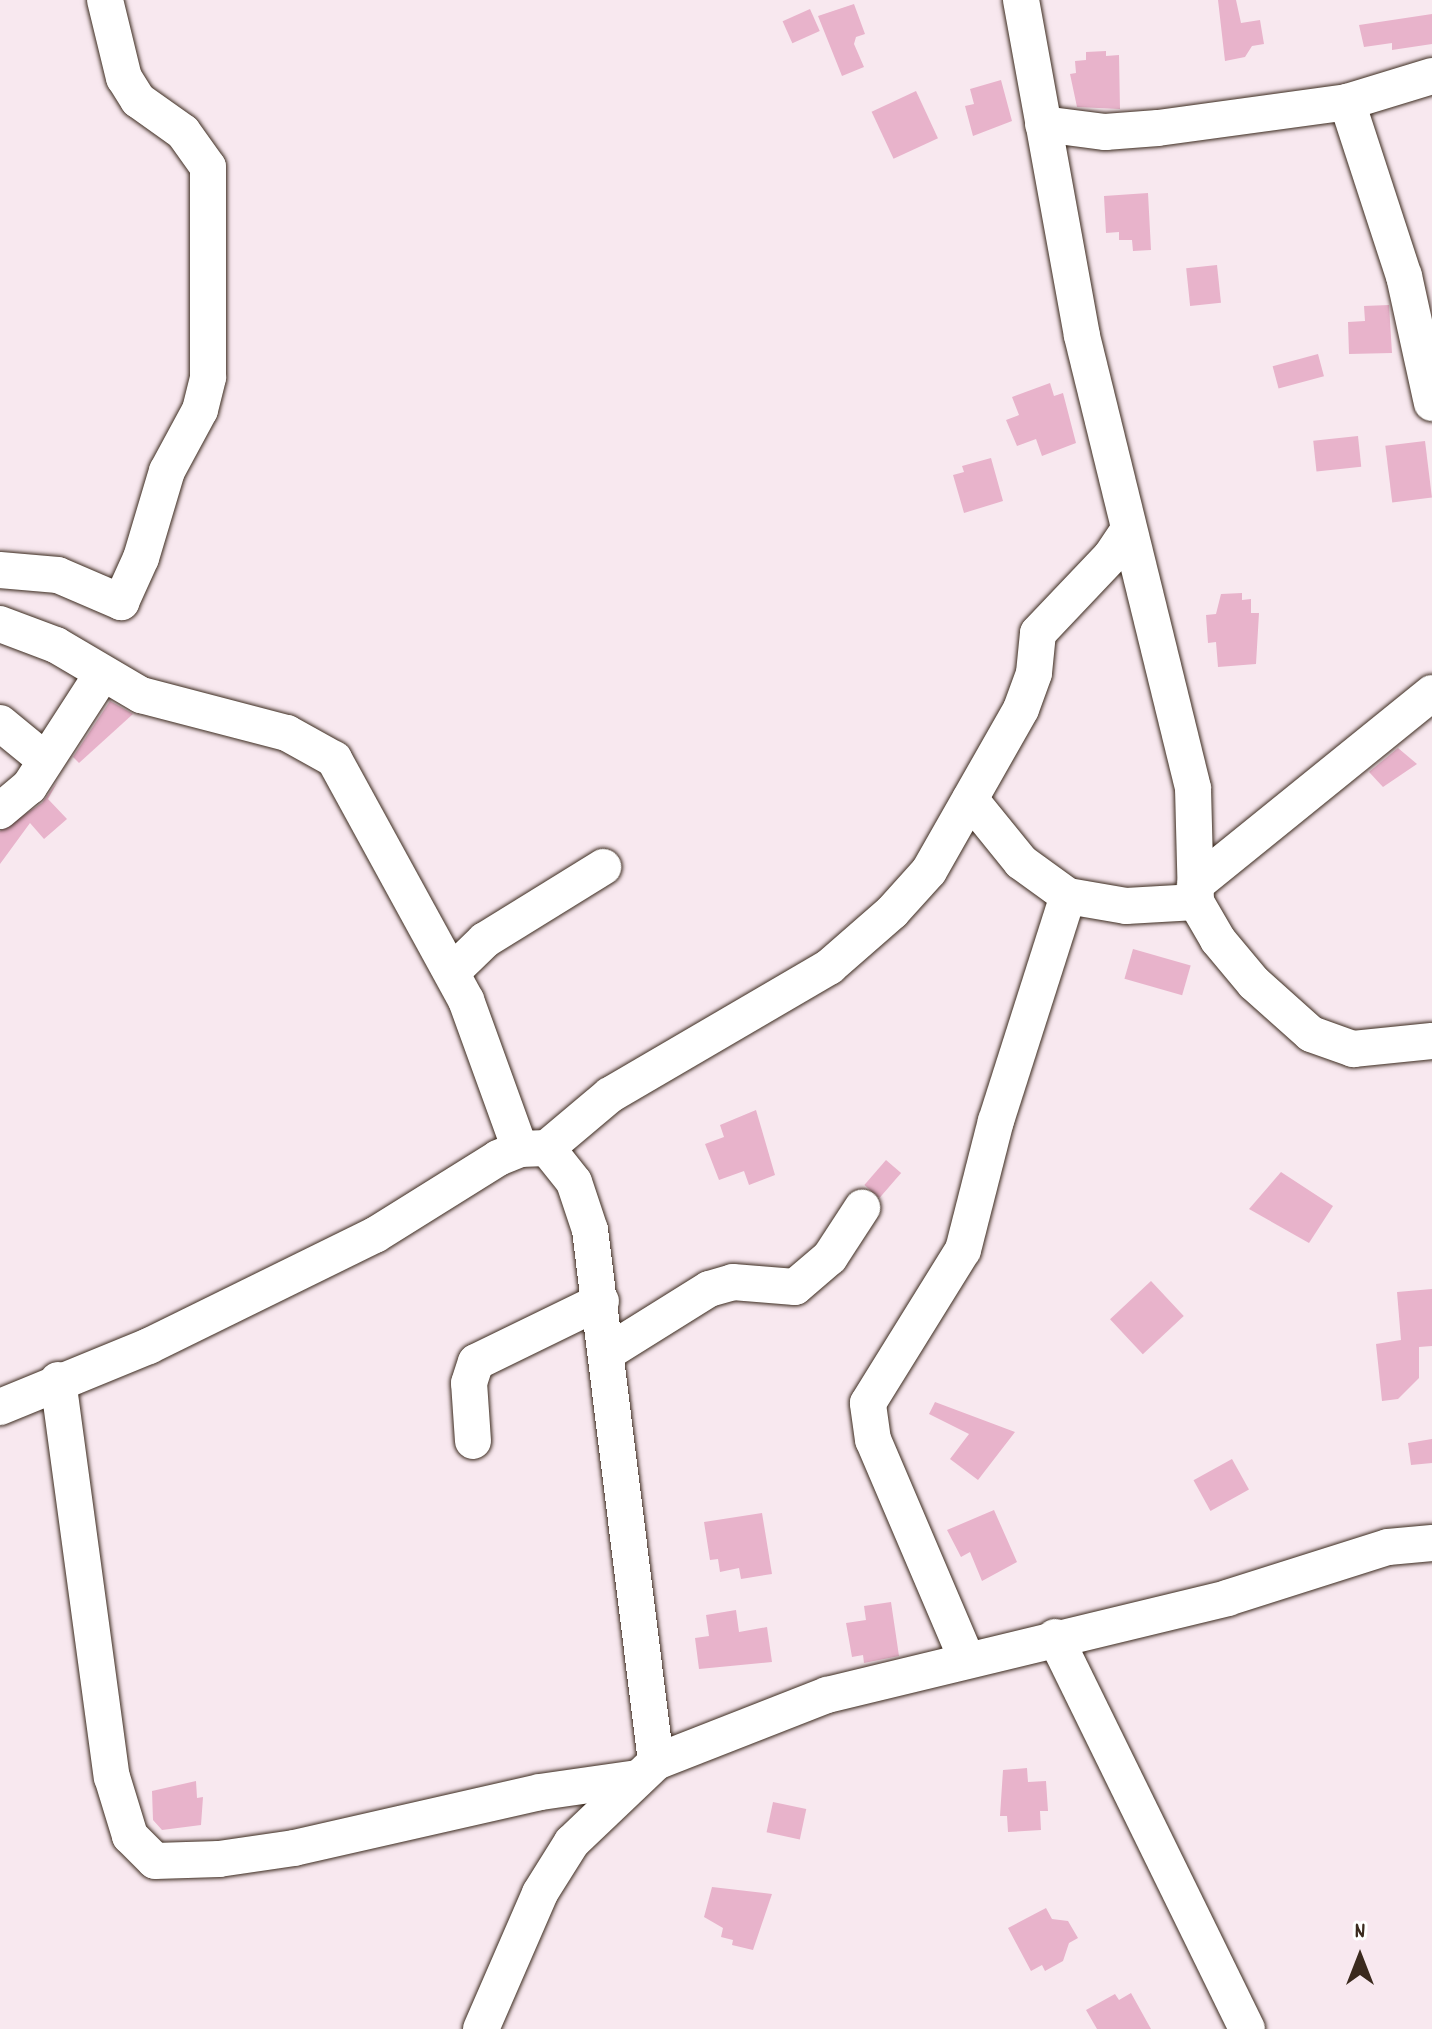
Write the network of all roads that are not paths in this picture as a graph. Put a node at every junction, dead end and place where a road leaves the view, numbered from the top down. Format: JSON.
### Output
{"nodes":[{"id":1,"x":105,"y":0,"type":"edge"},
{"id":2,"x":1021,"y":0,"type":"edge"},
{"id":3,"x":1432,"y":76,"type":"edge"},
{"id":4,"x":1347,"y":102,"type":"junction"},
{"id":5,"x":1043,"y":124,"type":"junction"},
{"id":6,"x":1432,"y":403,"type":"edge"},
{"id":7,"x":1128,"y":531,"type":"junction"},
{"id":8,"x":0,"y":570,"type":"edge"},
{"id":9,"x":0,"y":624,"type":"edge"},
{"id":10,"x":102,"y":674,"type":"junction"},
{"id":11,"x":1432,"y":693,"type":"edge"},
{"id":12,"x":0,"y":723,"type":"edge"},
{"id":13,"x":44,"y":759,"type":"junction"},
{"id":14,"x":970,"y":799,"type":"junction"},
{"id":15,"x":0,"y":811,"type":"edge"},
{"id":16,"x":603,"y":867,"type":"dead end"},
{"id":17,"x":1195,"y":894,"type":"junction"},
{"id":18,"x":1068,"y":896,"type":"junction"},
{"id":19,"x":452,"y":972,"type":"junction"},
{"id":20,"x":1432,"y":1041,"type":"edge"},
{"id":21,"x":533,"y":1149,"type":"junction"},
{"id":22,"x":862,"y":1208,"type":"dead end"},
{"id":23,"x":601,"y":1301,"type":"junction"},
{"id":24,"x":608,"y":1352,"type":"junction"},
{"id":25,"x":58,"y":1380,"type":"junction"},
{"id":26,"x":0,"y":1407,"type":"edge"},
{"id":27,"x":473,"y":1441,"type":"dead end"},
{"id":28,"x":1432,"y":1543,"type":"edge"},
{"id":29,"x":1055,"y":1637,"type":"junction"},
{"id":30,"x":967,"y":1660,"type":"junction"},
{"id":31,"x":647,"y":1770,"type":"junction"},
{"id":32,"x":481,"y":2029,"type":"edge"},
{"id":33,"x":1247,"y":2029,"type":"edge"}],
"edges":[{"from":1,"to":8,"type":"street"},
{"from":2,"to":5,"type":"street"},
{"from":3,"to":4,"type":"street"},
{"from":4,"to":5,"type":"street"},
{"from":4,"to":6,"type":"street"},
{"from":5,"to":7,"type":"street"},
{"from":7,"to":14,"type":"street"},
{"from":7,"to":17,"type":"street"},
{"from":9,"to":10,"type":"street"},
{"from":10,"to":13,"type":"street"},
{"from":10,"to":19,"type":"street"},
{"from":11,"to":17,"type":"street"},
{"from":12,"to":13,"type":"street"},
{"from":13,"to":15,"type":"street"},
{"from":14,"to":18,"type":"street"},
{"from":14,"to":21,"type":"street"},
{"from":16,"to":19,"type":"street"},
{"from":17,"to":18,"type":"street"},
{"from":17,"to":20,"type":"street"},
{"from":18,"to":30,"type":"street"},
{"from":19,"to":21,"type":"street"},
{"from":21,"to":23,"type":"street"},
{"from":21,"to":25,"type":"street"},
{"from":22,"to":24,"type":"street"},
{"from":23,"to":24,"type":"street"},
{"from":23,"to":27,"type":"street"},
{"from":24,"to":31,"type":"street"},
{"from":25,"to":26,"type":"street"},
{"from":25,"to":31,"type":"street"},
{"from":28,"to":29,"type":"street"},
{"from":29,"to":30,"type":"street"},
{"from":29,"to":33,"type":"street"},
{"from":30,"to":31,"type":"street"},
{"from":31,"to":32,"type":"street"}]}
